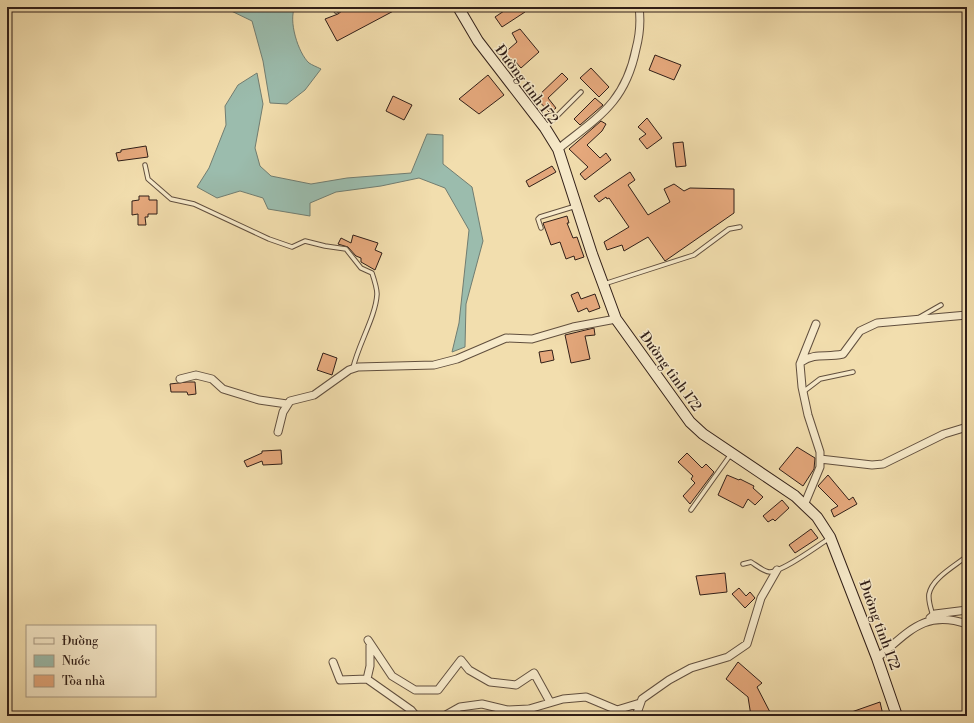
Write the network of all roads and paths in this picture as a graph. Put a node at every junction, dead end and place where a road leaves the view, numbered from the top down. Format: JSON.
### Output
{"nodes":[{"id":1,"x":343,"y":7,"type":"edge"},
{"id":2,"x":458,"y":7,"type":"edge"},
{"id":3,"x":639,"y":7,"type":"edge"},
{"id":4,"x":336,"y":11,"type":"dead end"},
{"id":5,"x":581,"y":92,"type":"dead end"},
{"id":6,"x":545,"y":128,"type":"junction"},
{"id":7,"x":558,"y":149,"type":"junction"},
{"id":8,"x":145,"y":165,"type":"dead end"},
{"id":9,"x":577,"y":206,"type":"junction"},
{"id":10,"x":740,"y":227,"type":"dead end"},
{"id":11,"x":541,"y":228,"type":"dead end"},
{"id":12,"x":603,"y":284,"type":"junction"},
{"id":13,"x":941,"y":305,"type":"dead end"},
{"id":14,"x":967,"y":315,"type":"edge"},
{"id":15,"x":616,"y":319,"type":"junction"},
{"id":16,"x":916,"y":320,"type":"junction"},
{"id":17,"x":816,"y":324,"type":"dead end"},
{"id":18,"x":801,"y":362,"type":"junction"},
{"id":19,"x":353,"y":369,"type":"junction"},
{"id":20,"x":852,"y":372,"type":"dead end"},
{"id":21,"x":180,"y":379,"type":"dead end"},
{"id":22,"x":803,"y":392,"type":"junction"},
{"id":23,"x":286,"y":404,"type":"junction"},
{"id":24,"x":967,"y":427,"type":"edge"},
{"id":25,"x":278,"y":432,"type":"dead end"},
{"id":26,"x":732,"y":453,"type":"junction"},
{"id":27,"x":820,"y":459,"type":"junction"},
{"id":28,"x":805,"y":504,"type":"junction"},
{"id":29,"x":691,"y":510,"type":"dead end"},
{"id":30,"x":830,"y":537,"type":"junction"},
{"id":31,"x":967,"y":556,"type":"edge"},
{"id":32,"x":743,"y":564,"type":"dead end"},
{"id":33,"x":776,"y":570,"type":"junction"},
{"id":34,"x":967,"y":610,"type":"edge"},
{"id":35,"x":933,"y":616,"type":"junction"},
{"id":36,"x":925,"y":621,"type":"junction"},
{"id":37,"x":967,"y":624,"type":"edge"},
{"id":38,"x":877,"y":658,"type":"junction"},
{"id":39,"x":333,"y":662,"type":"dead end"},
{"id":40,"x":367,"y":679,"type":"junction"},
{"id":41,"x":550,"y":702,"type":"junction"},
{"id":42,"x":640,"y":703,"type":"junction"},
{"id":43,"x":416,"y":716,"type":"edge"},
{"id":44,"x":444,"y":716,"type":"edge"},
{"id":45,"x":636,"y":716,"type":"edge"},
{"id":46,"x":897,"y":716,"type":"edge"}],
"edges":[{"from":1,"to":4,"type":"lane"},
{"from":2,"to":6,"type":"main road","name":"Đường tỉnh 172"},
{"from":3,"to":7,"type":"street"},
{"from":5,"to":6,"type":"lane"},
{"from":6,"to":7,"type":"main road","name":"Đường tỉnh 172"},
{"from":7,"to":9,"type":"main road","name":"Đường tỉnh 172"},
{"from":8,"to":19,"type":"lane"},
{"from":9,"to":11,"type":"lane"},
{"from":9,"to":12,"type":"main road","name":"Đường tỉnh 172"},
{"from":10,"to":12,"type":"lane"},
{"from":12,"to":15,"type":"main road","name":"Đường tỉnh 172"},
{"from":13,"to":16,"type":"lane"},
{"from":14,"to":16,"type":"street"},
{"from":15,"to":19,"type":"street"},
{"from":15,"to":26,"type":"main road","name":"Đường tỉnh 172"},
{"from":16,"to":18,"type":"street"},
{"from":17,"to":18,"type":"street"},
{"from":18,"to":22,"type":"street"},
{"from":19,"to":23,"type":"street"},
{"from":20,"to":22,"type":"lane"},
{"from":21,"to":23,"type":"street"},
{"from":22,"to":27,"type":"street"},
{"from":23,"to":25,"type":"street"},
{"from":24,"to":27,"type":"street"},
{"from":26,"to":28,"type":"main road","name":"Đường tỉnh 172"},
{"from":26,"to":29,"type":"lane"},
{"from":27,"to":28,"type":"street"},
{"from":28,"to":30,"type":"main road","name":"Đường tỉnh 172"},
{"from":30,"to":33,"type":"lane"},
{"from":30,"to":38,"type":"main road","name":"Đường tỉnh 172"},
{"from":31,"to":35,"type":"lane"},
{"from":32,"to":33,"type":"lane"},
{"from":33,"to":42,"type":"street"},
{"from":34,"to":35,"type":"street"},
{"from":35,"to":36,"type":"street"},
{"from":36,"to":37,"type":"street"},
{"from":36,"to":38,"type":"street"},
{"from":38,"to":46,"type":"main road","name":"Đường tỉnh 172"},
{"from":39,"to":40,"type":"street"},
{"from":40,"to":41,"type":"street"},
{"from":40,"to":43,"type":"street"},
{"from":41,"to":42,"type":"street"},
{"from":41,"to":44,"type":"street"},
{"from":42,"to":45,"type":"street"}]}
